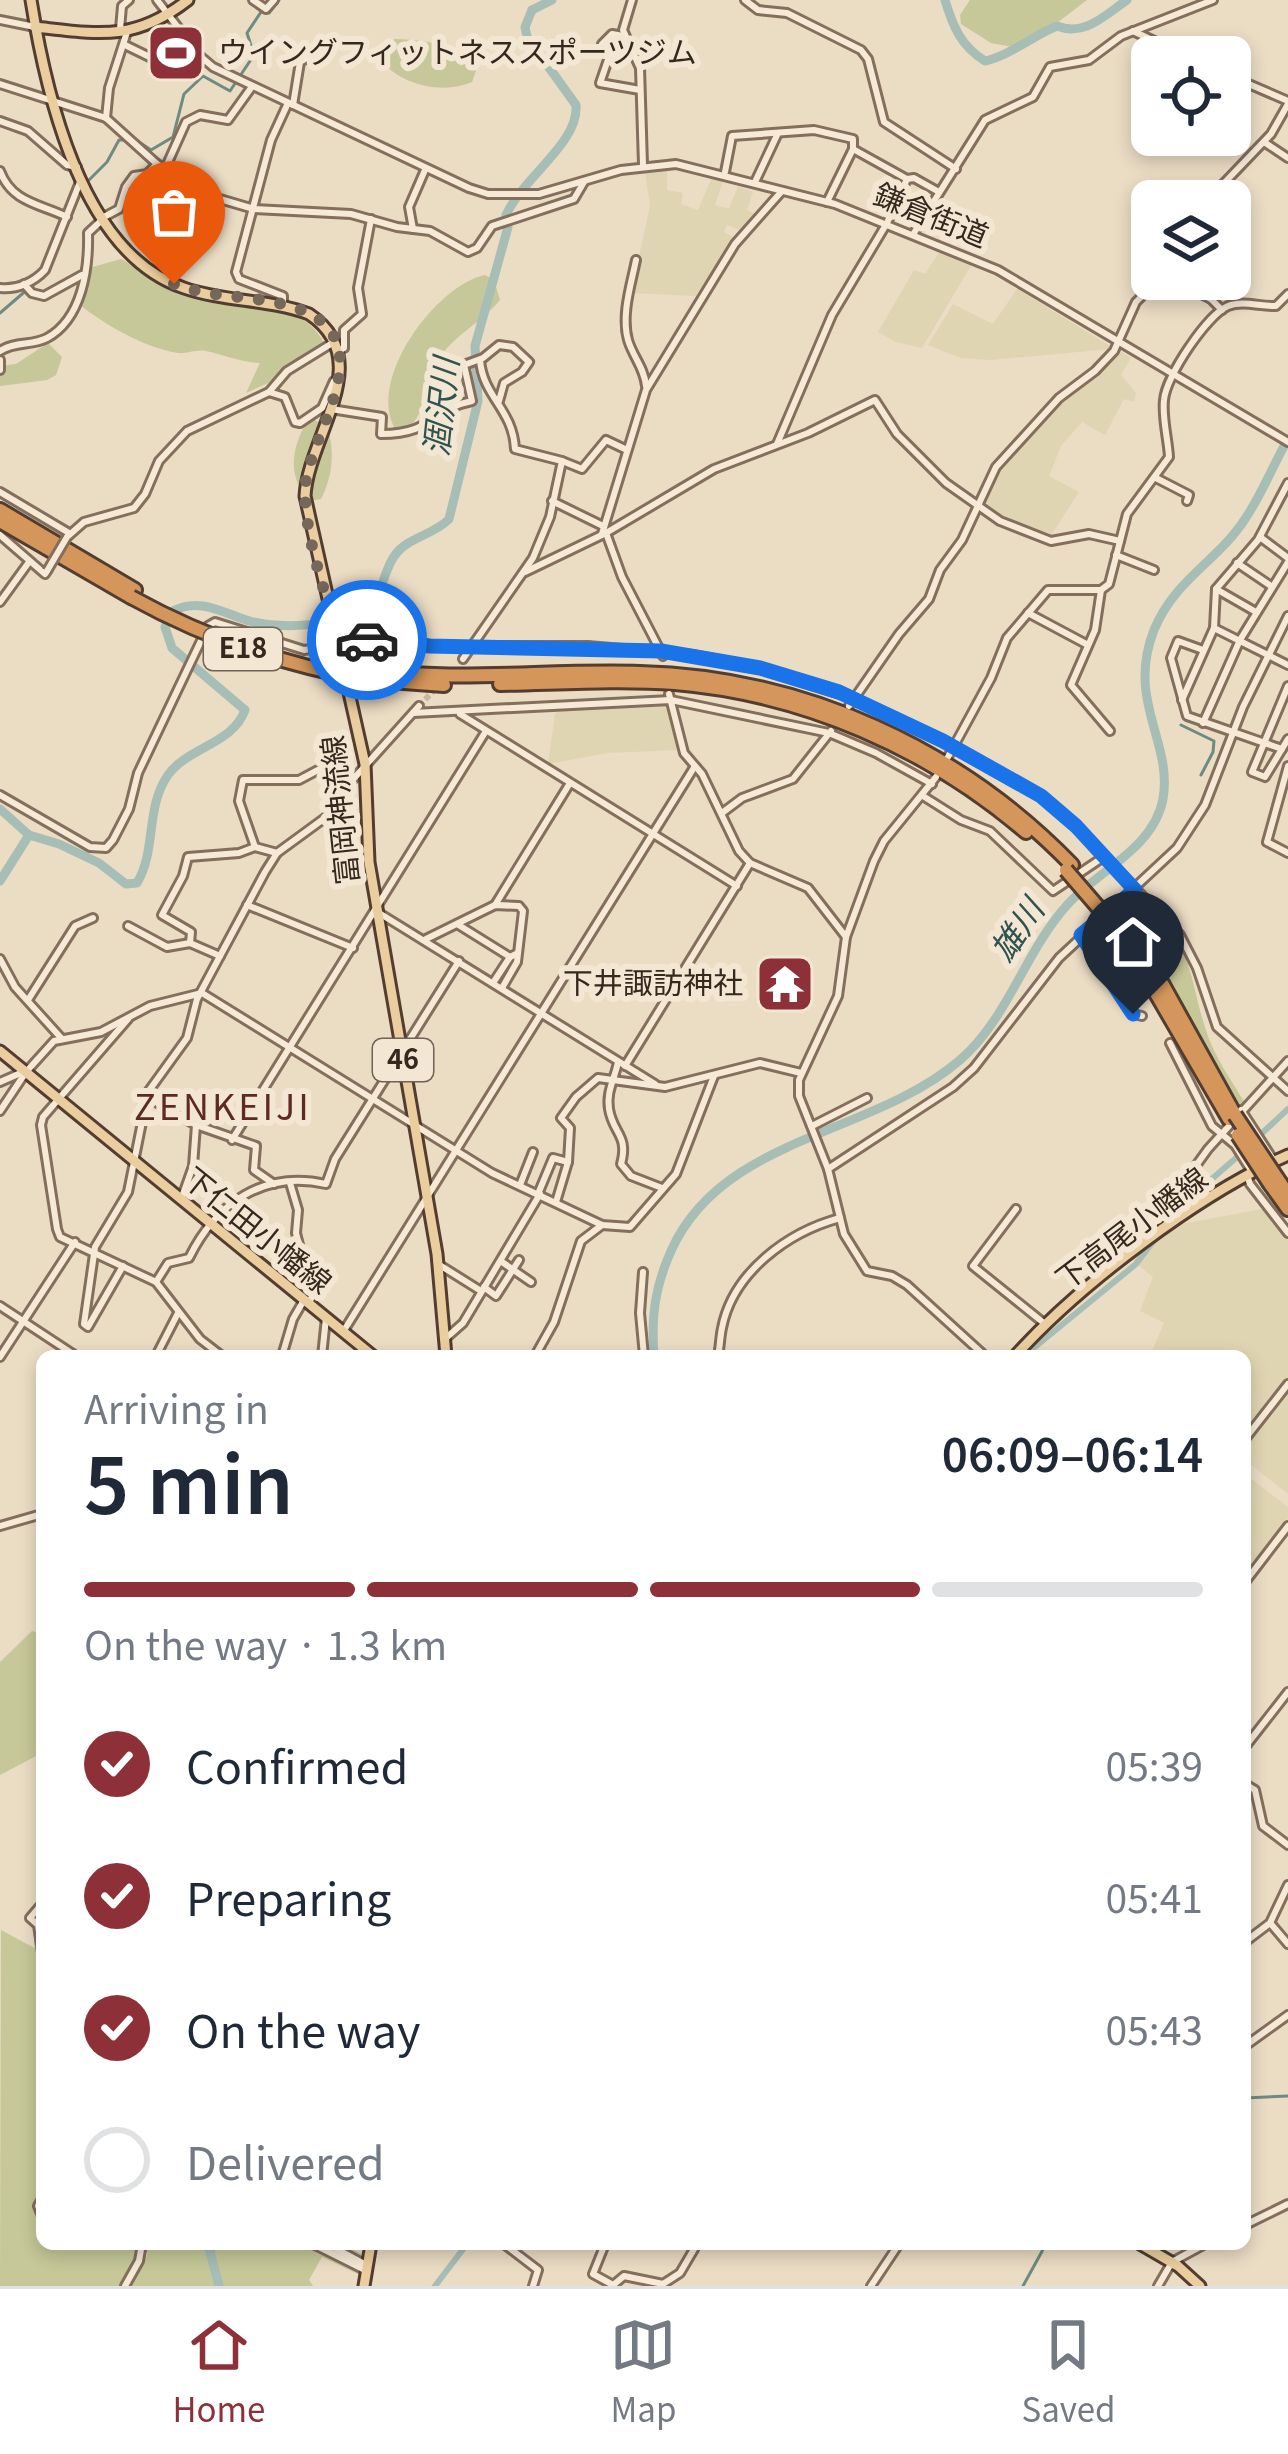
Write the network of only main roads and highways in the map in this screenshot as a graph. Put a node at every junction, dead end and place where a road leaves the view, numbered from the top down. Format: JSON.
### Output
{"nodes":[{"id":1,"x":31,"y":0,"type":"edge"},
{"id":2,"x":188,"y":0,"type":"edge"},
{"id":3,"x":35,"y":27,"type":"junction"},
{"id":4,"x":0,"y":510,"type":"edge"},
{"id":5,"x":0,"y":521,"type":"edge"},
{"id":6,"x":133,"y":593,"type":"junction"},
{"id":7,"x":0,"y":1051,"type":"edge"},
{"id":8,"x":1283,"y":1159,"type":"edge"},
{"id":9,"x":1273,"y":1181,"type":"junction"},
{"id":10,"x":1288,"y":1194,"type":"edge"},
{"id":11,"x":1288,"y":1209,"type":"edge"},
{"id":12,"x":366,"y":1350,"type":"edge"},
{"id":13,"x":446,"y":1350,"type":"edge"},
{"id":14,"x":1021,"y":1350,"type":"edge"},
{"id":15,"x":370,"y":2250,"type":"edge"},
{"id":16,"x":1151,"y":2250,"type":"edge"},
{"id":17,"x":364,"y":2286,"type":"edge"},
{"id":18,"x":1200,"y":2286,"type":"edge"}],
"edges":[{"from":1,"to":3,"type":"main road"},
{"from":2,"to":3,"type":"main road"},
{"from":3,"to":13,"type":"main road","name":"富岡神流線","number":"46"},
{"from":4,"to":6,"type":"highway","number":"E18"},
{"from":5,"to":6,"type":"highway","number":"E18"},
{"from":6,"to":9,"type":"highway","number":"E18","bridge":true},
{"from":7,"to":12,"type":"main road","name":"下仁田小幡線"},
{"from":8,"to":14,"type":"main road","name":"下高尾小幡線"},
{"from":9,"to":10,"type":"highway","number":"E18"},
{"from":9,"to":11,"type":"highway","number":"E18"},
{"from":15,"to":17,"type":"main road"},
{"from":16,"to":18,"type":"main road"}]}
